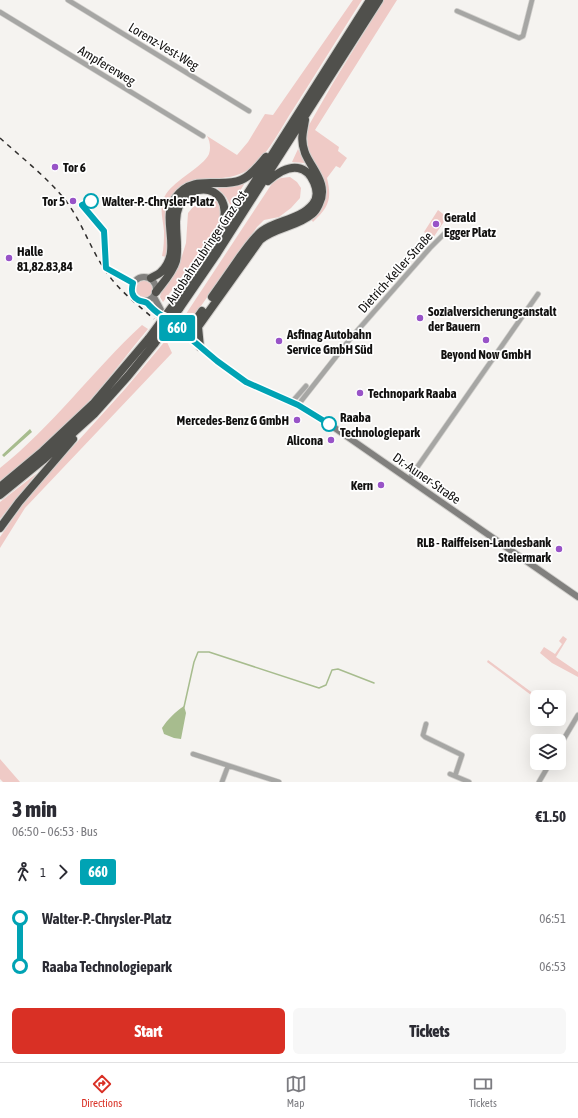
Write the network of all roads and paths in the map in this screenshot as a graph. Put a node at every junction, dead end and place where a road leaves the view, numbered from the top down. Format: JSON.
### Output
{"nodes":[{"id":1,"x":68,"y":0,"type":"edge"},
{"id":2,"x":370,"y":0,"type":"edge"},
{"id":3,"x":379,"y":0,"type":"edge"},
{"id":4,"x":532,"y":0,"type":"edge"},
{"id":5,"x":457,"y":11,"type":"dead end"},
{"id":6,"x":0,"y":12,"type":"edge"},
{"id":7,"x":249,"y":111,"type":"dead end"},
{"id":8,"x":306,"y":114,"type":"junction"},
{"id":9,"x":203,"y":136,"type":"dead end"},
{"id":10,"x":277,"y":147,"type":"junction"},
{"id":11,"x":261,"y":186,"type":"junction"},
{"id":12,"x":448,"y":230,"type":"dead end"},
{"id":13,"x":223,"y":231,"type":"junction"},
{"id":14,"x":151,"y":278,"type":"junction"},
{"id":15,"x":155,"y":294,"type":"junction"},
{"id":16,"x":538,"y":294,"type":"dead end"},
{"id":17,"x":145,"y":301,"type":"junction"},
{"id":18,"x":176,"y":307,"type":"junction"},
{"id":19,"x":175,"y":326,"type":"dead end"},
{"id":20,"x":198,"y":327,"type":"junction"},
{"id":21,"x":182,"y":332,"type":"junction"},
{"id":22,"x":190,"y":338,"type":"junction"},
{"id":23,"x":152,"y":341,"type":"junction"},
{"id":24,"x":200,"y":347,"type":"junction"},
{"id":25,"x":306,"y":386,"type":"dead end"},
{"id":26,"x":295,"y":404,"type":"junction"},
{"id":27,"x":94,"y":414,"type":"junction"},
{"id":28,"x":410,"y":479,"type":"junction"},
{"id":29,"x":0,"y":487,"type":"edge"},
{"id":30,"x":0,"y":495,"type":"edge"},
{"id":31,"x":0,"y":528,"type":"edge"},
{"id":32,"x":578,"y":597,"type":"edge"},
{"id":33,"x":578,"y":715,"type":"edge"},
{"id":34,"x":426,"y":724,"type":"dead end"},
{"id":35,"x":566,"y":735,"type":"edge"},
{"id":36,"x":193,"y":754,"type":"dead end"},
{"id":37,"x":228,"y":766,"type":"junction"},
{"id":38,"x":546,"y":770,"type":"edge"},
{"id":39,"x":222,"y":782,"type":"edge"},
{"id":40,"x":279,"y":782,"type":"edge"},
{"id":41,"x":469,"y":782,"type":"edge"},
{"id":42,"x":539,"y":782,"type":"edge"}],
"edges":[{"from":1,"to":7,"type":"street","name":"Lorenz-Vest-Weg"},
{"from":2,"to":10,"type":"highway","name":"Autobahnzubringer Graz Ost"},
{"from":3,"to":8,"type":"highway","name":"Autobahnzubringer Graz Ost"},
{"from":4,"to":5,"type":"street"},
{"from":6,"to":9,"type":"street","name":"Ampfererweg"},
{"from":8,"to":11,"type":"highway","name":"Autobahnzubringer Graz Ost"},
{"from":8,"to":20,"type":"highway"},
{"from":10,"to":13,"type":"highway","name":"Autobahnzubringer Graz Ost"},
{"from":10,"to":14,"type":"highway"},
{"from":11,"to":18,"type":"highway","name":"Autobahnzubringer Graz Ost"},
{"from":11,"to":21,"type":"highway"},
{"from":12,"to":26,"type":"street","name":"Dietrich-Keller-Straße"},
{"from":13,"to":15,"type":"highway"},
{"from":13,"to":18,"type":"highway","name":"Autobahnzubringer Graz Ost"},
{"from":14,"to":15,"type":"main road"},
{"from":14,"to":17,"type":"main road"},
{"from":15,"to":17,"type":"main road"},
{"from":15,"to":17,"type":"main road"},
{"from":16,"to":28,"type":"street"},
{"from":18,"to":23,"type":"highway","name":"Autobahnzubringer Graz Ost","bridge":true},
{"from":19,"to":21,"type":"main road","name":"Dr.-Auner-Straße"},
{"from":20,"to":22,"type":"highway"},
{"from":20,"to":24,"type":"highway"},
{"from":21,"to":22,"type":"main road","name":"Dr.-Auner-Straße"},
{"from":22,"to":24,"type":"main road","name":"Dr.-Auner-Straße"},
{"from":23,"to":27,"type":"highway","name":"Autobahnzubringer Graz Ost"},
{"from":23,"to":29,"type":"highway","name":"Autobahnzubringer Graz Ost"},
{"from":24,"to":26,"type":"main road","name":"Dr.-Auner-Straße"},
{"from":25,"to":26,"type":"street"},
{"from":26,"to":28,"type":"main road","name":"Dr.-Auner-Straße"},
{"from":27,"to":30,"type":"highway","name":"Autobahnzubringer Graz Ost"},
{"from":27,"to":31,"type":"highway"},
{"from":28,"to":32,"type":"main road","name":"Dr.-Auner-Straße"},
{"from":33,"to":35,"type":"street"},
{"from":34,"to":41,"type":"street"},
{"from":36,"to":37,"type":"street"},
{"from":37,"to":39,"type":"street"},
{"from":37,"to":40,"type":"street"},
{"from":38,"to":42,"type":"street"}]}
